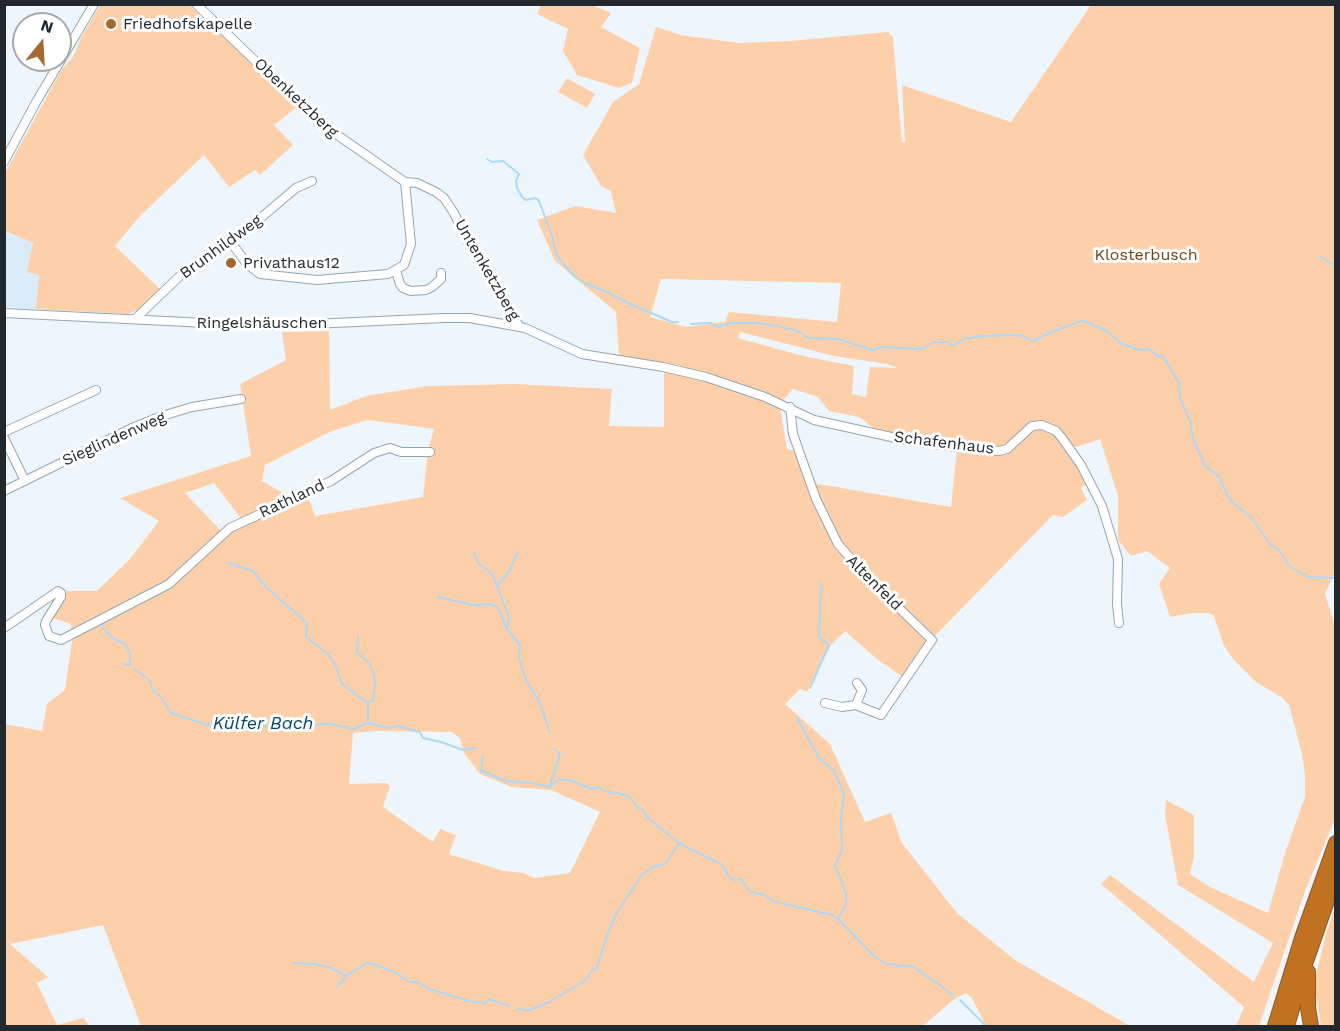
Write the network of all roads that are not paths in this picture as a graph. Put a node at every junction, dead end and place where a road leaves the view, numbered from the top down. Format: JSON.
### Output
{"nodes":[{"id":1,"x":94,"y":4,"type":"edge"},
{"id":2,"x":196,"y":4,"type":"edge"},
{"id":3,"x":4,"y":162,"type":"edge"},
{"id":4,"x":312,"y":181,"type":"dead end"},
{"id":5,"x":405,"y":182,"type":"junction"},
{"id":6,"x":230,"y":241,"type":"junction"},
{"id":7,"x":396,"y":271,"type":"junction"},
{"id":8,"x":441,"y":273,"type":"dead end"},
{"id":9,"x":4,"y":313,"type":"edge"},
{"id":10,"x":135,"y":319,"type":"junction"},
{"id":11,"x":519,"y":326,"type":"junction"},
{"id":12,"x":96,"y":390,"type":"dead end"},
{"id":13,"x":765,"y":396,"type":"joint"},
{"id":14,"x":242,"y":399,"type":"dead end"},
{"id":15,"x":790,"y":408,"type":"junction"},
{"id":16,"x":4,"y":432,"type":"edge"},
{"id":17,"x":4,"y":438,"type":"edge"},
{"id":18,"x":430,"y":452,"type":"dead end"},
{"id":19,"x":25,"y":481,"type":"junction"},
{"id":20,"x":4,"y":491,"type":"edge"},
{"id":21,"x":1119,"y":623,"type":"dead end"},
{"id":22,"x":4,"y":628,"type":"edge"},
{"id":23,"x":857,"y":683,"type":"dead end"},
{"id":24,"x":825,"y":703,"type":"dead end"},
{"id":25,"x":856,"y":705,"type":"junction"},
{"id":26,"x":1335,"y":843,"type":"edge"},
{"id":27,"x":1335,"y":875,"type":"edge"},
{"id":28,"x":1311,"y":946,"type":"junction"},
{"id":29,"x":1284,"y":995,"type":"junction"},
{"id":30,"x":1269,"y":1026,"type":"edge"},
{"id":31,"x":1275,"y":1026,"type":"edge"},
{"id":32,"x":1287,"y":1026,"type":"edge"},
{"id":33,"x":1311,"y":1026,"type":"edge"}],
"edges":[{"from":1,"to":3,"type":"street"},
{"from":2,"to":5,"type":"street","name":"Obenketzberg"},
{"from":4,"to":6,"type":"street","name":"Brunhildweg"},
{"from":5,"to":7,"type":"street"},
{"from":5,"to":11,"type":"street","name":"Untenketzberg"},
{"from":6,"to":7,"type":"street"},
{"from":6,"to":10,"type":"street","name":"Brunhildweg"},
{"from":7,"to":8,"type":"street"},
{"from":9,"to":10,"type":"street","name":"Ringelshäuschen"},
{"from":10,"to":11,"type":"street","name":"Ringelshäuschen"},
{"from":11,"to":13,"type":"street","name":"Untenketzberg"},
{"from":12,"to":16,"type":"street"},
{"from":13,"to":15,"type":"street","name":"Schafenhaus"},
{"from":14,"to":19,"type":"street","name":"Sieglindenweg"},
{"from":15,"to":21,"type":"street","name":"Schafenhaus"},
{"from":15,"to":25,"type":"street","name":"Altenfeld"},
{"from":17,"to":19,"type":"street"},
{"from":18,"to":22,"type":"street","name":"Rathland"},
{"from":19,"to":20,"type":"street","name":"Sieglindenweg"},
{"from":23,"to":25,"type":"street"},
{"from":24,"to":25,"type":"street","name":"Altenfeld"},
{"from":26,"to":29,"type":"highway"},
{"from":27,"to":28,"type":"highway"},
{"from":28,"to":32,"type":"highway"},
{"from":28,"to":33,"type":"highway"},
{"from":29,"to":30,"type":"highway"},
{"from":29,"to":31,"type":"highway"}]}
